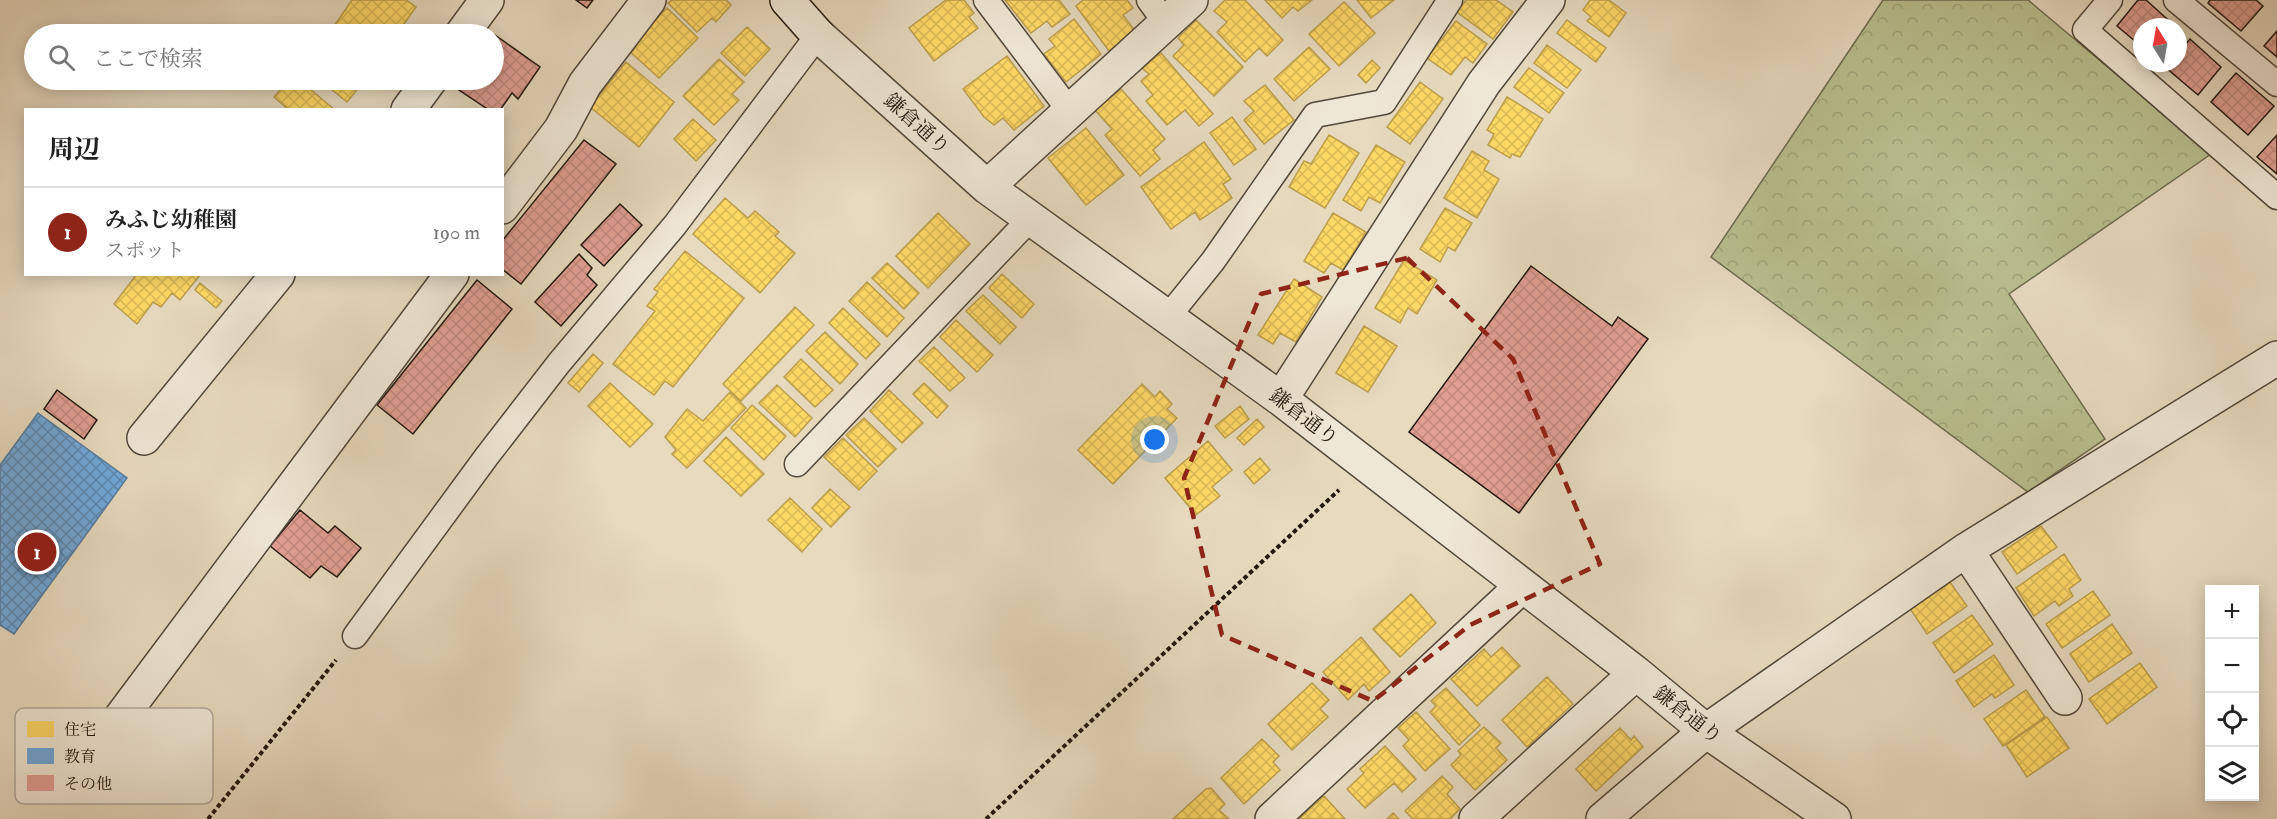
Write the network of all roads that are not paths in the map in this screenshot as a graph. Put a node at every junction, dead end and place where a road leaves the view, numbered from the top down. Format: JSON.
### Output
{"nodes":[{"id":1,"x":488,"y":0,"type":"edge"},
{"id":2,"x":649,"y":0,"type":"edge"},
{"id":3,"x":787,"y":0,"type":"edge"},
{"id":4,"x":986,"y":0,"type":"edge"},
{"id":5,"x":1191,"y":0,"type":"edge"},
{"id":6,"x":1450,"y":0,"type":"edge"},
{"id":7,"x":1548,"y":0,"type":"edge"},
{"id":8,"x":2110,"y":0,"type":"edge"},
{"id":9,"x":2176,"y":0,"type":"edge"},
{"id":10,"x":1157,"y":11,"type":"edge"},
{"id":11,"x":470,"y":24,"type":"edge"},
{"id":12,"x":818,"y":35,"type":"junction"},
{"id":13,"x":2277,"y":84,"type":"edge"},
{"id":14,"x":423,"y":90,"type":"edge"},
{"id":15,"x":409,"y":108,"type":"edge"},
{"id":16,"x":1069,"y":110,"type":"junction"},
{"id":17,"x":987,"y":187,"type":"junction"},
{"id":18,"x":2277,"y":197,"type":"edge"},
{"id":19,"x":504,"y":204,"type":"edge"},
{"id":20,"x":1030,"y":218,"type":"junction"},
{"id":21,"x":276,"y":276,"type":"edge"},
{"id":22,"x":451,"y":276,"type":"edge"},
{"id":23,"x":1167,"y":318,"type":"junction"},
{"id":24,"x":2277,"y":358,"type":"edge"},
{"id":25,"x":1281,"y":399,"type":"junction"},
{"id":26,"x":144,"y":438,"type":"dead end"},
{"id":27,"x":797,"y":464,"type":"dead end"},
{"id":28,"x":1966,"y":550,"type":"junction"},
{"id":29,"x":1521,"y":586,"type":"junction"},
{"id":30,"x":355,"y":636,"type":"road end"},
{"id":31,"x":1636,"y":673,"type":"junction"},
{"id":32,"x":2066,"y":698,"type":"dead end"},
{"id":33,"x":128,"y":708,"type":"edge"},
{"id":34,"x":1706,"y":731,"type":"junction"},
{"id":35,"x":1272,"y":819,"type":"edge"},
{"id":36,"x":1476,"y":819,"type":"edge"},
{"id":37,"x":1603,"y":819,"type":"edge"},
{"id":38,"x":1834,"y":819,"type":"edge"}],
"edges":[{"from":1,"to":11,"type":"street"},
{"from":2,"to":19,"type":"street"},
{"from":3,"to":12,"type":"street","name":"鎌倉通り"},
{"from":4,"to":16,"type":"lane"},
{"from":5,"to":10,"type":"street"},
{"from":6,"to":23,"type":"lane"},
{"from":7,"to":25,"type":"street"},
{"from":8,"to":18,"type":"lane"},
{"from":9,"to":13,"type":"lane"},
{"from":10,"to":16,"type":"street"},
{"from":12,"to":17,"type":"street","name":"鎌倉通り"},
{"from":12,"to":30,"type":"lane"},
{"from":14,"to":15,"type":"street"},
{"from":16,"to":17,"type":"street"},
{"from":17,"to":20,"type":"street","name":"鎌倉通り"},
{"from":20,"to":23,"type":"street","name":"鎌倉通り"},
{"from":20,"to":27,"type":"lane"},
{"from":21,"to":26,"type":"street"},
{"from":22,"to":33,"type":"street"},
{"from":23,"to":25,"type":"street","name":"鎌倉通り"},
{"from":24,"to":28,"type":"street"},
{"from":25,"to":29,"type":"street","name":"鎌倉通り"},
{"from":28,"to":32,"type":"street"},
{"from":28,"to":34,"type":"street"},
{"from":29,"to":31,"type":"street","name":"鎌倉通り"},
{"from":29,"to":35,"type":"street"},
{"from":31,"to":34,"type":"street","name":"鎌倉通り"},
{"from":31,"to":36,"type":"street"},
{"from":34,"to":37,"type":"street"},
{"from":34,"to":38,"type":"street","name":"鎌倉通り"}]}
